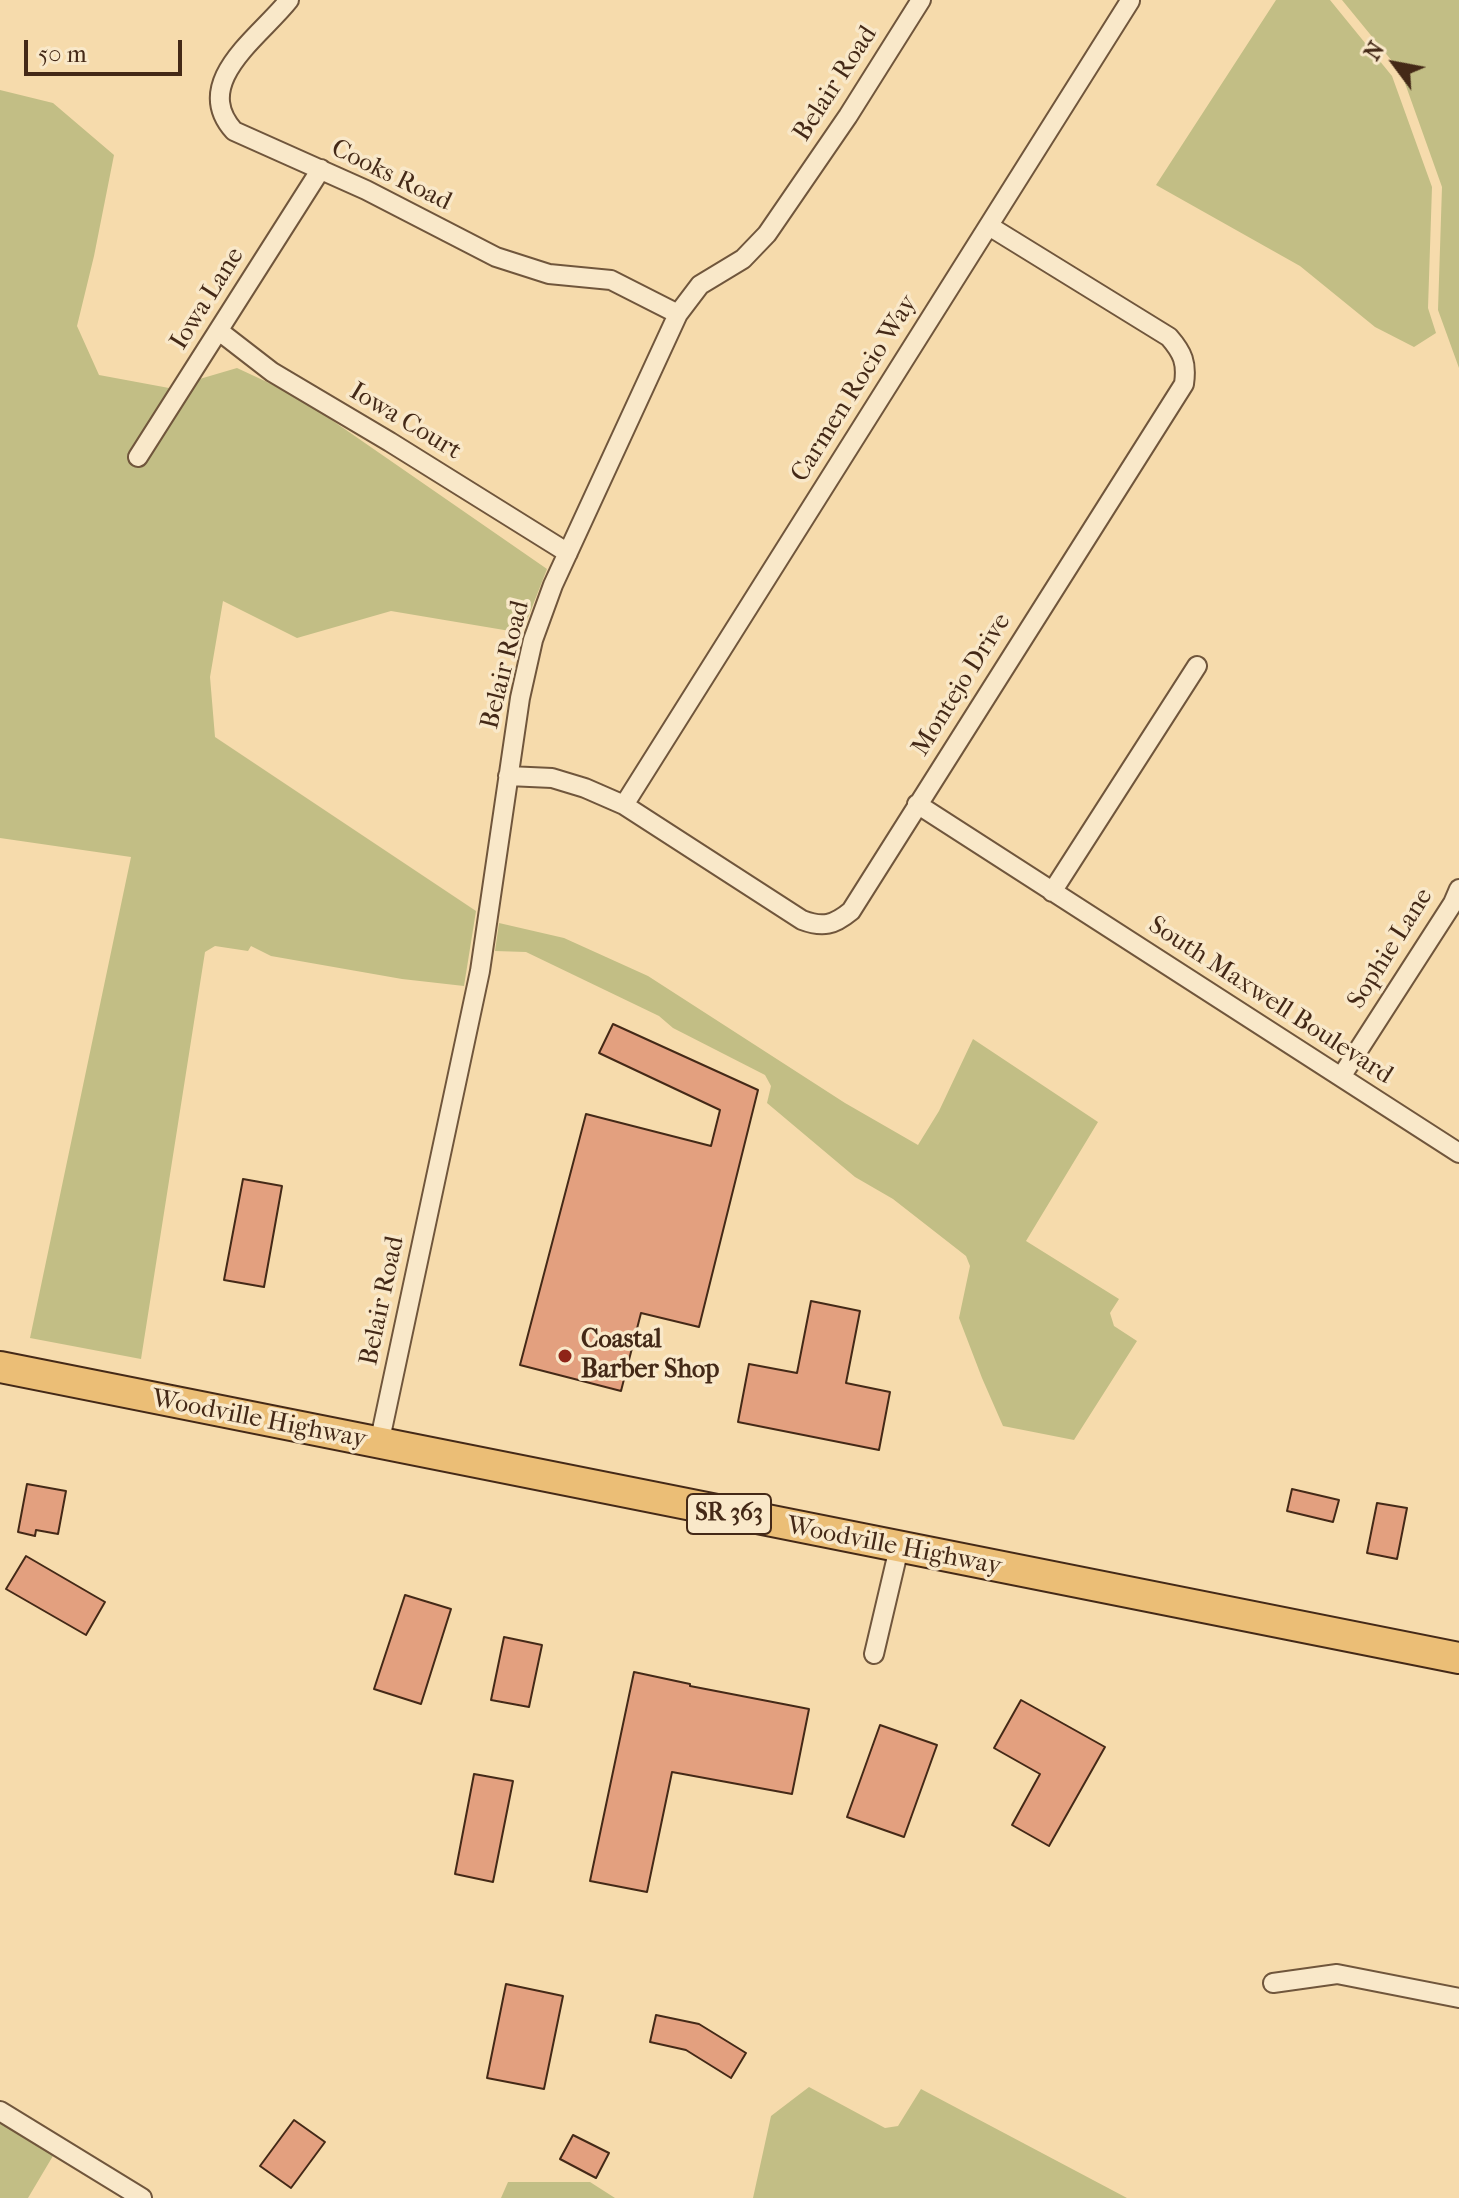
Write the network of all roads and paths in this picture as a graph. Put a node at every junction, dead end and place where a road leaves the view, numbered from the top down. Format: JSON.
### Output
{"nodes":[{"id":1,"x":289,"y":0,"type":"edge"},
{"id":2,"x":921,"y":0,"type":"edge"},
{"id":3,"x":1130,"y":1,"type":"edge"},
{"id":4,"x":321,"y":169,"type":"junction"},
{"id":5,"x":989,"y":226,"type":"junction"},
{"id":6,"x":678,"y":314,"type":"junction"},
{"id":7,"x":219,"y":331,"type":"junction"},
{"id":8,"x":138,"y":457,"type":"dead end"},
{"id":9,"x":568,"y":553,"type":"junction"},
{"id":10,"x":1197,"y":666,"type":"dead end"},
{"id":11,"x":508,"y":776,"type":"junction"},
{"id":12,"x":917,"y":804,"type":"junction"},
{"id":13,"x":624,"y":805,"type":"junction"},
{"id":14,"x":1459,"y":889,"type":"edge"},
{"id":15,"x":1052,"y":892,"type":"junction"},
{"id":16,"x":1341,"y":1077,"type":"junction"},
{"id":17,"x":1459,"y":1153,"type":"edge"},
{"id":18,"x":0,"y":1367,"type":"edge"},
{"id":19,"x":379,"y":1444,"type":"junction"},
{"id":20,"x":899,"y":1548,"type":"junction"},
{"id":21,"x":874,"y":1654,"type":"dead end"},
{"id":22,"x":1459,"y":1658,"type":"edge"},
{"id":23,"x":1273,"y":1983,"type":"dead end"},
{"id":24,"x":1459,"y":1998,"type":"edge"},
{"id":25,"x":0,"y":2111,"type":"edge"},
{"id":26,"x":142,"y":2198,"type":"edge"}],
"edges":[{"from":1,"to":4,"type":"street","name":"Cooks Road"},
{"from":2,"to":6,"type":"street","name":"Belair Road"},
{"from":3,"to":5,"type":"street","name":"Carmen Rocio Way"},
{"from":4,"to":6,"type":"street","name":"Cooks Road"},
{"from":4,"to":7,"type":"street","name":"Iowa Lane"},
{"from":5,"to":12,"type":"street","name":"Montejo Drive"},
{"from":5,"to":13,"type":"street","name":"Carmen Rocio Way"},
{"from":6,"to":9,"type":"street","name":"Belair Road"},
{"from":7,"to":8,"type":"street","name":"Iowa Lane"},
{"from":7,"to":9,"type":"street","name":"Iowa Court"},
{"from":9,"to":11,"type":"street","name":"Belair Road"},
{"from":10,"to":15,"type":"street"},
{"from":11,"to":13,"type":"street","name":"Montejo Drive"},
{"from":11,"to":19,"type":"street","name":"Belair Road"},
{"from":12,"to":13,"type":"street","name":"Montejo Drive"},
{"from":12,"to":15,"type":"street","name":"South Maxwell Boulevard"},
{"from":14,"to":16,"type":"street","name":"Sophie Lane"},
{"from":15,"to":16,"type":"street","name":"South Maxwell Boulevard"},
{"from":16,"to":17,"type":"street","name":"South Maxwell Boulevard"},
{"from":18,"to":19,"type":"main road","name":"Woodville Highway","number":"SR 363"},
{"from":19,"to":20,"type":"main road","name":"Woodville Highway","number":"SR 363"},
{"from":20,"to":21,"type":"street"},
{"from":20,"to":22,"type":"main road","name":"Woodville Highway","number":"SR 363"},
{"from":23,"to":24,"type":"street"},
{"from":25,"to":26,"type":"street"}]}
